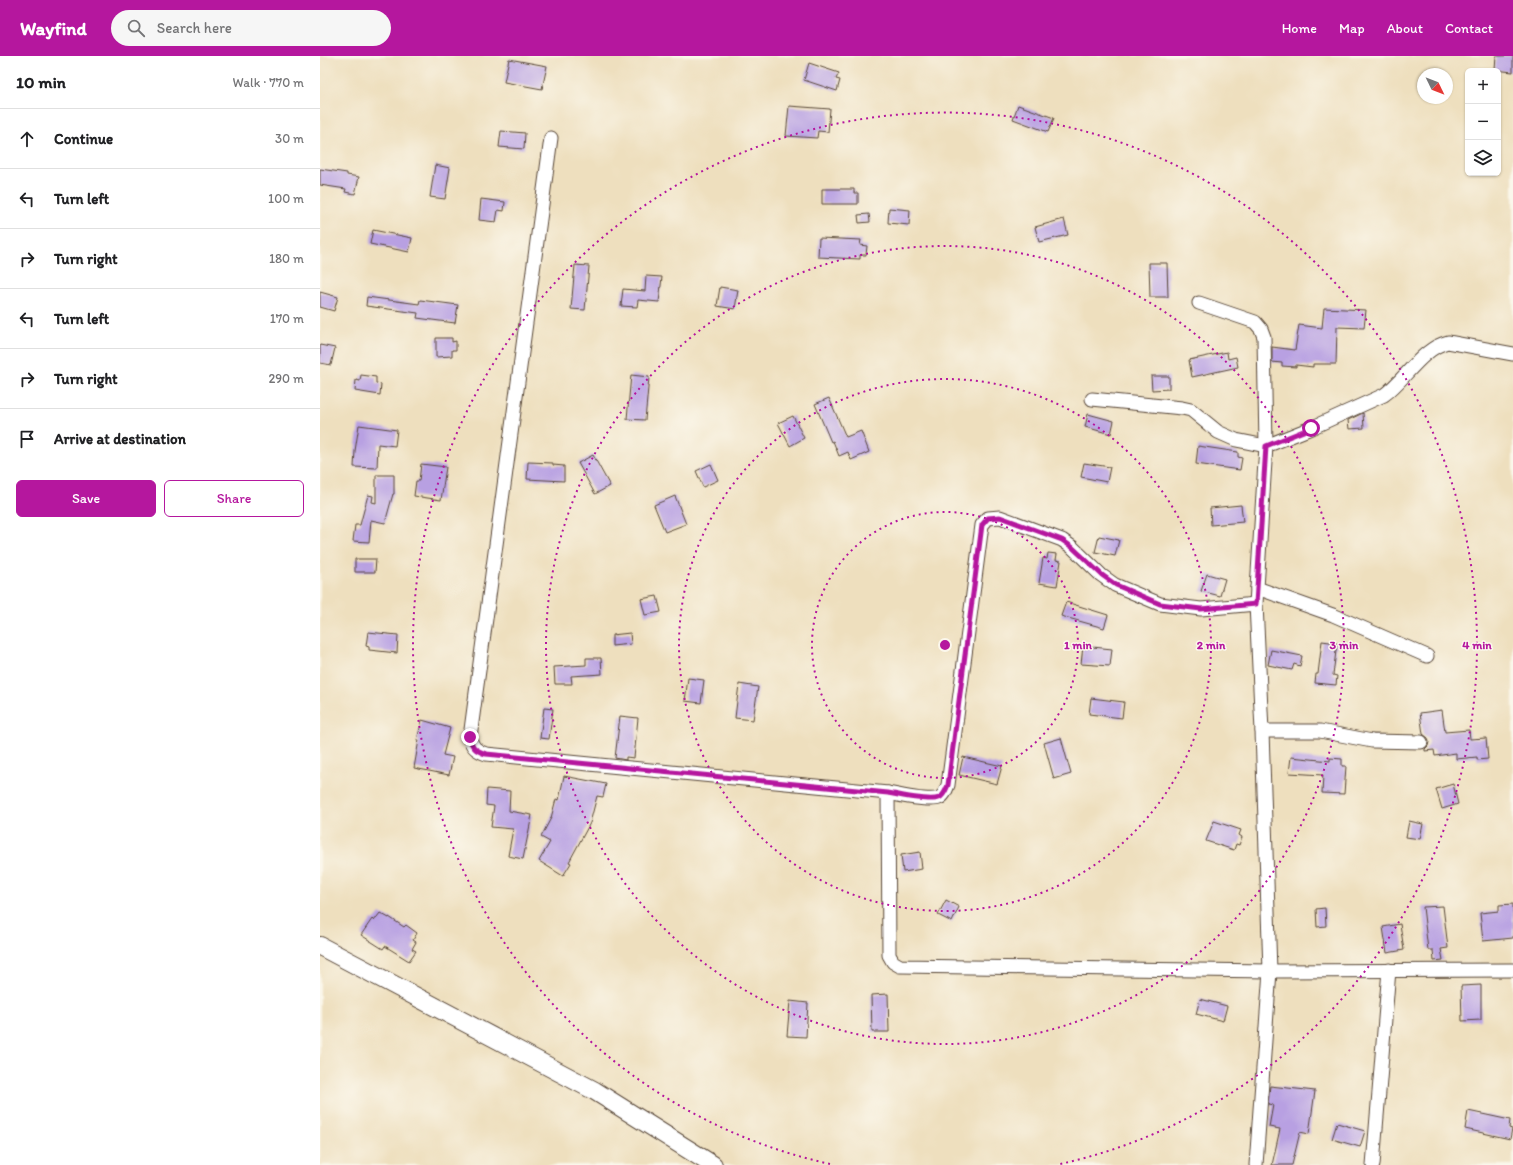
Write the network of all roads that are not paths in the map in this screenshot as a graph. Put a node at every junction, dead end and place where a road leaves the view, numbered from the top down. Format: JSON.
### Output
{"nodes":[{"id":1,"x":551,"y":138,"type":"dead end"},
{"id":2,"x":1199,"y":303,"type":"dead end"},
{"id":3,"x":1513,"y":354,"type":"edge"},
{"id":4,"x":1092,"y":399,"type":"dead end"},
{"id":5,"x":1266,"y":446,"type":"junction"},
{"id":6,"x":1257,"y":588,"type":"junction"},
{"id":7,"x":1256,"y":604,"type":"junction"},
{"id":8,"x":1427,"y":656,"type":"dead end"},
{"id":9,"x":1262,"y":731,"type":"junction"},
{"id":10,"x":1421,"y":742,"type":"dead end"},
{"id":11,"x":888,"y":793,"type":"junction"},
{"id":12,"x":320,"y":946,"type":"edge"},
{"id":13,"x":1389,"y":970,"type":"junction"},
{"id":14,"x":1513,"y":970,"type":"edge"},
{"id":15,"x":1270,"y":971,"type":"junction"},
{"id":16,"x":713,"y":1165,"type":"edge"},
{"id":17,"x":1256,"y":1165,"type":"edge"},
{"id":18,"x":1373,"y":1165,"type":"edge"}],
"edges":[{"from":1,"to":11,"type":"street"},
{"from":2,"to":5,"type":"street"},
{"from":3,"to":5,"type":"street"},
{"from":4,"to":5,"type":"street"},
{"from":5,"to":6,"type":"street"},
{"from":6,"to":7,"type":"street"},
{"from":6,"to":8,"type":"street"},
{"from":7,"to":9,"type":"street"},
{"from":7,"to":11,"type":"street"},
{"from":9,"to":10,"type":"street"},
{"from":9,"to":15,"type":"street"},
{"from":11,"to":15,"type":"street"},
{"from":12,"to":16,"type":"main road"},
{"from":13,"to":14,"type":"street"},
{"from":13,"to":15,"type":"street"},
{"from":13,"to":18,"type":"street"},
{"from":15,"to":17,"type":"street"}]}
